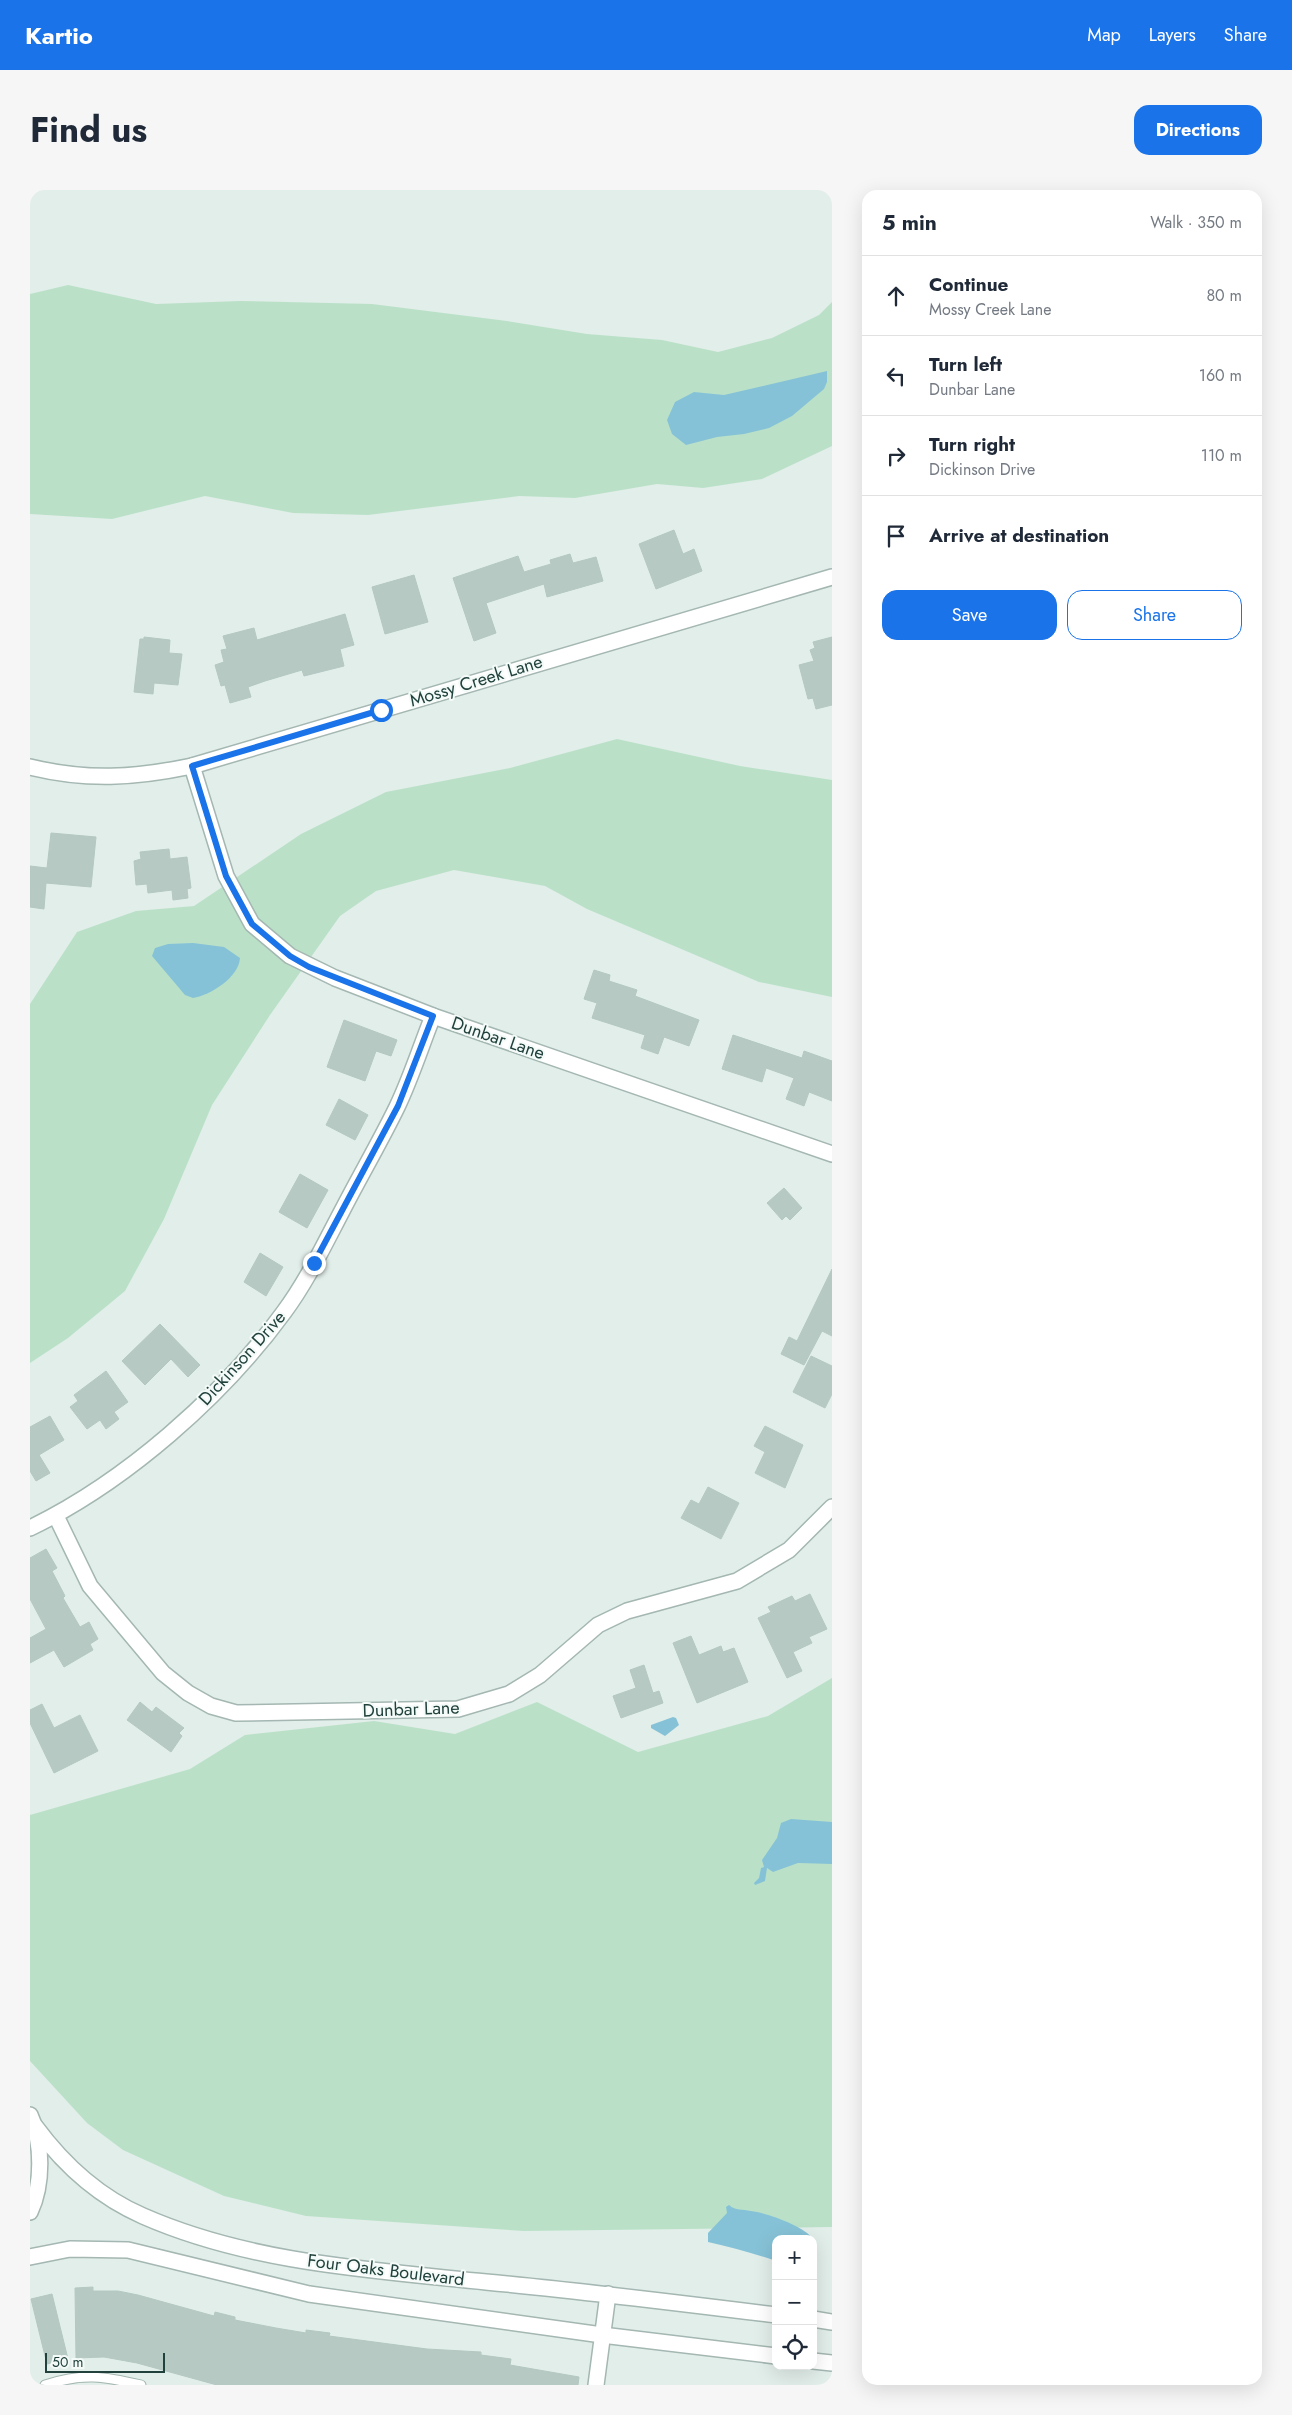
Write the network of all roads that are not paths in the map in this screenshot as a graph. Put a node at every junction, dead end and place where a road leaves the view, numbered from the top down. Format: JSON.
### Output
{"nodes":[{"id":1,"x":832,"y":577,"type":"edge"},
{"id":2,"x":192,"y":766,"type":"junction"},
{"id":3,"x":30,"y":767,"type":"edge"},
{"id":4,"x":433,"y":1016,"type":"junction"},
{"id":5,"x":832,"y":1154,"type":"edge"},
{"id":6,"x":832,"y":1507,"type":"edge"},
{"id":7,"x":56,"y":1516,"type":"junction"},
{"id":8,"x":30,"y":1528,"type":"edge"},
{"id":9,"x":33,"y":2121,"type":"edge"},
{"id":10,"x":30,"y":2212,"type":"edge"},
{"id":11,"x":30,"y":2257,"type":"edge"},
{"id":12,"x":608,"y":2294,"type":"junction"},
{"id":13,"x":772,"y":2314,"type":"edge"},
{"id":14,"x":817,"y":2320,"type":"edge"},
{"id":15,"x":832,"y":2322,"type":"edge"},
{"id":16,"x":602,"y":2335,"type":"junction"},
{"id":17,"x":772,"y":2356,"type":"edge"},
{"id":18,"x":817,"y":2361,"type":"edge"},
{"id":19,"x":832,"y":2363,"type":"edge"},
{"id":20,"x":45,"y":2385,"type":"edge"},
{"id":21,"x":141,"y":2385,"type":"edge"},
{"id":22,"x":596,"y":2385,"type":"edge"}],
"edges":[{"from":1,"to":2,"type":"street","name":"Mossy Creek Lane"},
{"from":2,"to":3,"type":"street","name":"Mossy Creek Lane"},
{"from":2,"to":4,"type":"street","name":"Dunbar Lane"},
{"from":4,"to":5,"type":"street","name":"Dunbar Lane"},
{"from":4,"to":7,"type":"street","name":"Dickinson Drive"},
{"from":6,"to":7,"type":"street","name":"Dunbar Lane"},
{"from":7,"to":8,"type":"street","name":"Dickinson Drive"},
{"from":9,"to":10,"type":"street"},
{"from":9,"to":12,"type":"street","name":"Four Oaks Boulevard"},
{"from":11,"to":16,"type":"street","name":"Four Oaks Boulevard"},
{"from":12,"to":13,"type":"street","name":"Four Oaks Boulevard"},
{"from":12,"to":16,"type":"street"},
{"from":14,"to":15,"type":"street"},
{"from":16,"to":17,"type":"street","name":"Four Oaks Boulevard"},
{"from":16,"to":22,"type":"street"},
{"from":18,"to":19,"type":"street"},
{"from":20,"to":21,"type":"lane"}]}
